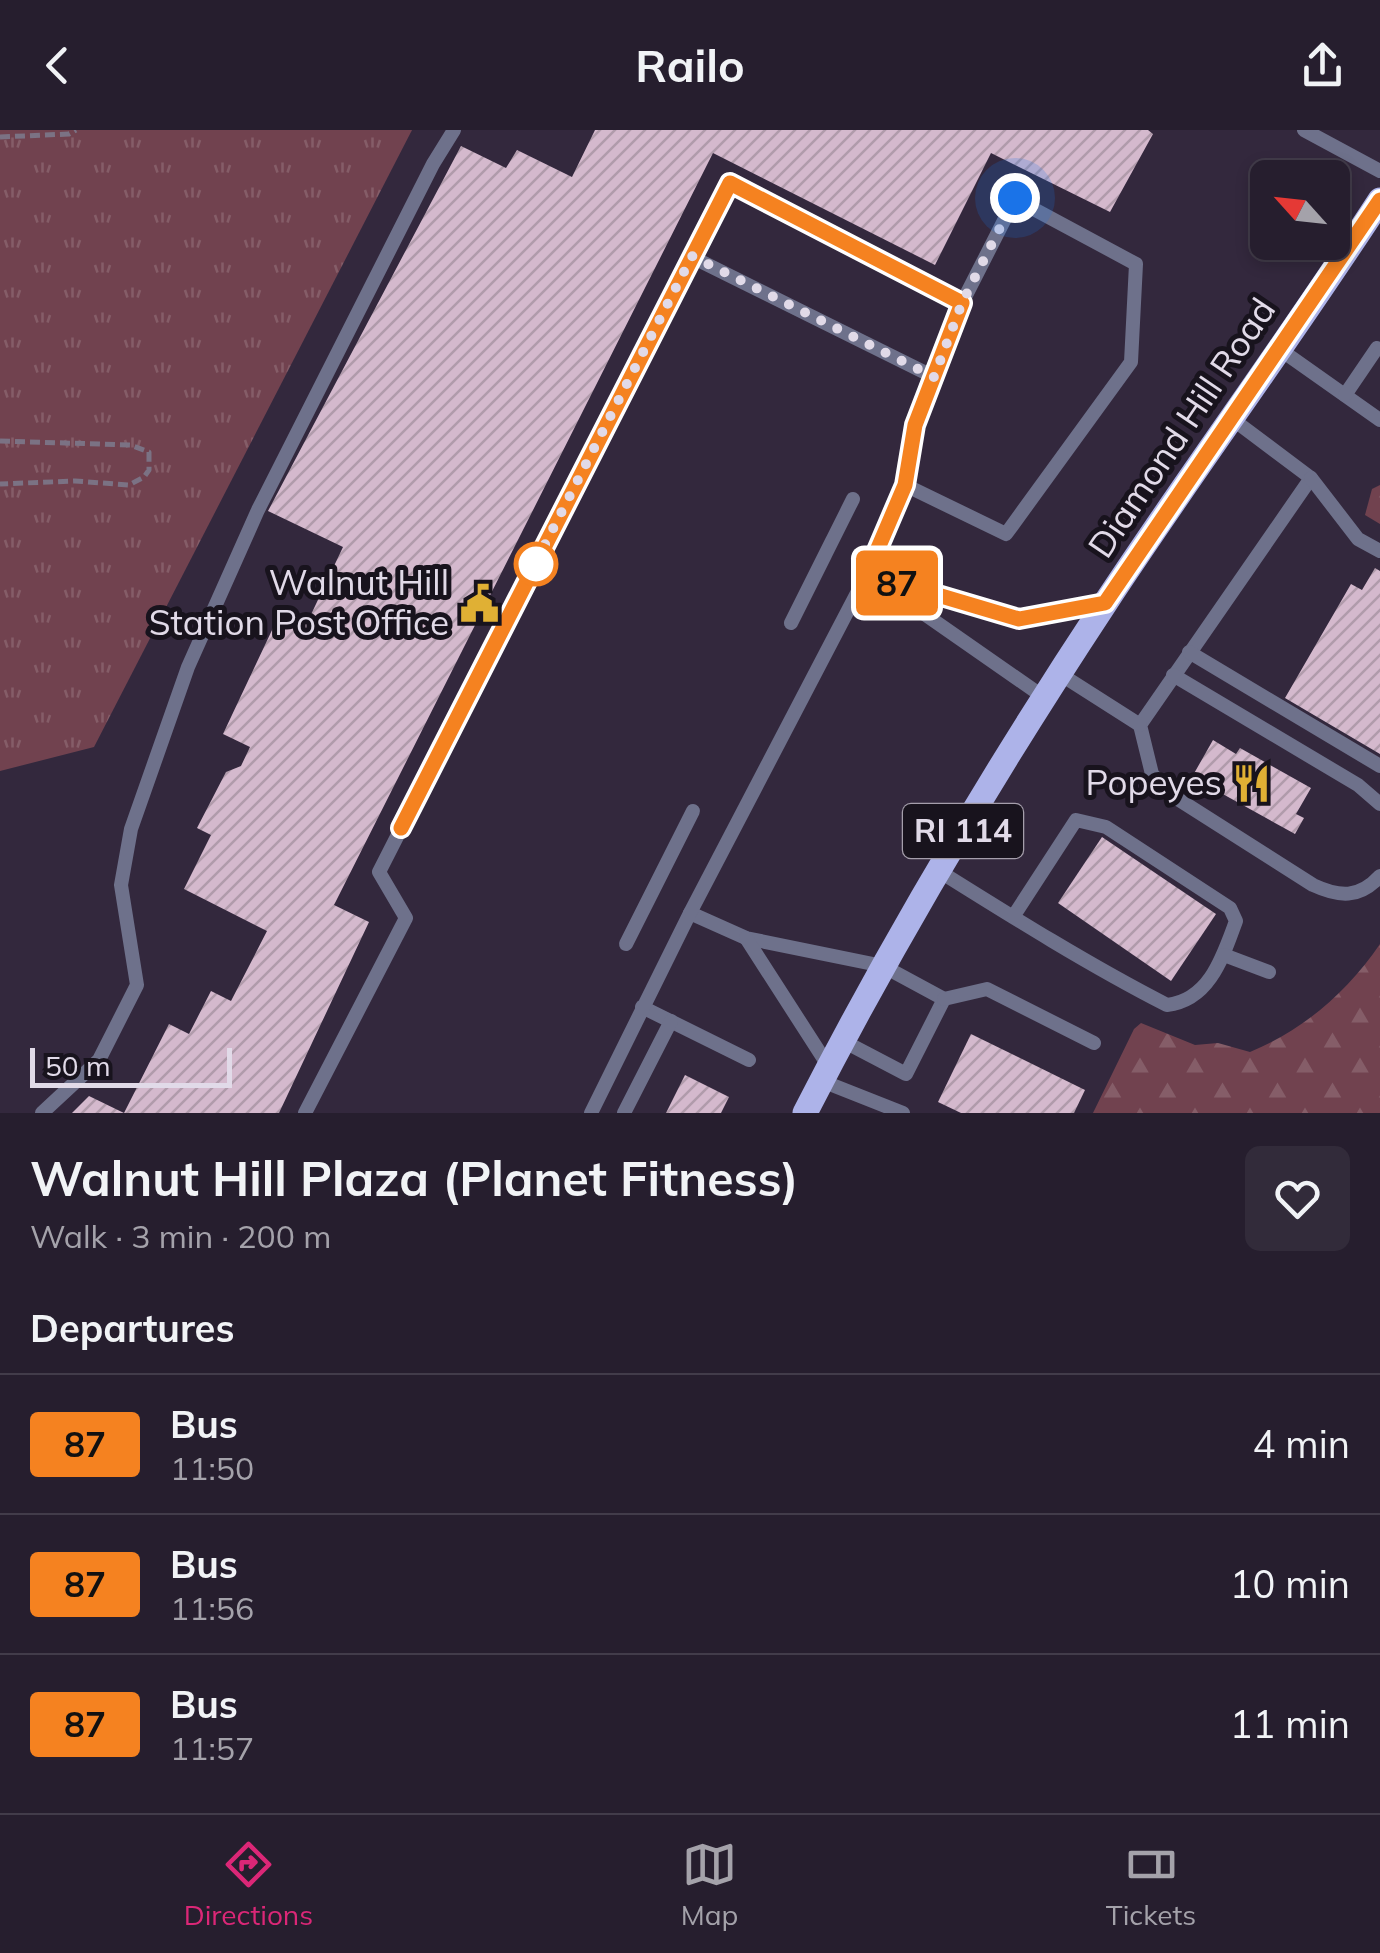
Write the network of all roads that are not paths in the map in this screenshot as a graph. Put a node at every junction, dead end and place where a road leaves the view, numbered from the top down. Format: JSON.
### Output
{"nodes":[{"id":1,"x":454,"y":130,"type":"edge"},
{"id":2,"x":1304,"y":130,"type":"edge"},
{"id":3,"x":1380,"y":171,"type":"edge"},
{"id":4,"x":1376,"y":216,"type":"edge"},
{"id":5,"x":692,"y":256,"type":"junction"},
{"id":6,"x":962,"y":303,"type":"junction"},
{"id":7,"x":1278,"y":348,"type":"junction"},
{"id":8,"x":1377,"y":348,"type":"dead end"},
{"id":9,"x":934,"y":377,"type":"junction"},
{"id":10,"x":1345,"y":395,"type":"junction"},
{"id":11,"x":1231,"y":418,"type":"junction"},
{"id":12,"x":1380,"y":420,"type":"edge"},
{"id":13,"x":1311,"y":478,"type":"junction"},
{"id":14,"x":905,"y":485,"type":"junction"},
{"id":15,"x":853,"y":499,"type":"dead end"},
{"id":16,"x":1380,"y":551,"type":"edge"},
{"id":17,"x":867,"y":574,"type":"junction"},
{"id":18,"x":1105,"y":603,"type":"junction"},
{"id":19,"x":791,"y":623,"type":"dead end"},
{"id":20,"x":1189,"y":652,"type":"junction"},
{"id":21,"x":1060,"y":674,"type":"junction"},
{"id":22,"x":1173,"y":675,"type":"junction"},
{"id":23,"x":1045,"y":698,"type":"junction"},
{"id":24,"x":1140,"y":725,"type":"junction"},
{"id":25,"x":1380,"y":766,"type":"edge"},
{"id":26,"x":1380,"y":804,"type":"edge"},
{"id":27,"x":693,"y":811,"type":"dead end"},
{"id":28,"x":939,"y":871,"type":"junction"},
{"id":29,"x":1380,"y":876,"type":"edge"},
{"id":30,"x":690,"y":913,"type":"junction"},
{"id":31,"x":1013,"y":917,"type":"junction"},
{"id":32,"x":746,"y":938,"type":"junction"},
{"id":33,"x":626,"y":944,"type":"dead end"},
{"id":34,"x":1224,"y":954,"type":"junction"},
{"id":35,"x":883,"y":966,"type":"junction"},
{"id":36,"x":1269,"y":972,"type":"dead end"},
{"id":37,"x":944,"y":999,"type":"junction"},
{"id":38,"x":642,"y":1007,"type":"junction"},
{"id":39,"x":671,"y":1021,"type":"junction"},
{"id":40,"x":843,"y":1041,"type":"junction"},
{"id":41,"x":1094,"y":1043,"type":"dead end"},
{"id":42,"x":749,"y":1060,"type":"dead end"},
{"id":43,"x":826,"y":1074,"type":"junction"},
{"id":44,"x":42,"y":1113,"type":"edge"},
{"id":45,"x":306,"y":1113,"type":"edge"},
{"id":46,"x":590,"y":1113,"type":"edge"},
{"id":47,"x":624,"y":1113,"type":"edge"},
{"id":48,"x":806,"y":1113,"type":"edge"},
{"id":49,"x":903,"y":1113,"type":"edge"}],
"edges":[{"from":1,"to":44,"type":"lane"},
{"from":2,"to":3,"type":"lane"},
{"from":4,"to":7,"type":"main road","name":"Diamond Hill Road","number":"RI 114"},
{"from":5,"to":6,"type":"lane"},
{"from":5,"to":9,"type":"lane"},
{"from":5,"to":45,"type":"lane"},
{"from":6,"to":9,"type":"lane"},
{"from":6,"to":14,"type":"lane"},
{"from":7,"to":10,"type":"lane"},
{"from":7,"to":11,"type":"main road","name":"Diamond Hill Road","number":"RI 114"},
{"from":8,"to":10,"type":"lane"},
{"from":9,"to":14,"type":"lane"},
{"from":10,"to":12,"type":"lane"},
{"from":11,"to":13,"type":"lane"},
{"from":11,"to":18,"type":"main road","name":"Diamond Hill Road","number":"RI 114"},
{"from":13,"to":16,"type":"lane"},
{"from":13,"to":20,"type":"lane"},
{"from":14,"to":17,"type":"lane"},
{"from":15,"to":19,"type":"lane"},
{"from":17,"to":18,"type":"lane"},
{"from":17,"to":23,"type":"lane"},
{"from":17,"to":30,"type":"lane"},
{"from":18,"to":21,"type":"main road","name":"Diamond Hill Road","number":"RI 114"},
{"from":20,"to":22,"type":"lane"},
{"from":20,"to":25,"type":"lane"},
{"from":21,"to":23,"type":"main road","name":"Diamond Hill Road","number":"RI 114"},
{"from":21,"to":24,"type":"lane"},
{"from":22,"to":24,"type":"lane"},
{"from":22,"to":26,"type":"lane"},
{"from":23,"to":28,"type":"main road","name":"Diamond Hill Road","number":"RI 114"},
{"from":24,"to":29,"type":"lane"},
{"from":27,"to":33,"type":"lane"},
{"from":28,"to":31,"type":"lane"},
{"from":28,"to":35,"type":"main road","name":"Diamond Hill Road","number":"RI 114"},
{"from":30,"to":32,"type":"lane"},
{"from":30,"to":38,"type":"lane"},
{"from":31,"to":34,"type":"lane"},
{"from":31,"to":34,"type":"lane"},
{"from":32,"to":35,"type":"lane"},
{"from":32,"to":43,"type":"lane"},
{"from":34,"to":36,"type":"lane"},
{"from":35,"to":37,"type":"lane"},
{"from":35,"to":40,"type":"main road","name":"Diamond Hill Road","number":"RI 114"},
{"from":37,"to":40,"type":"lane"},
{"from":37,"to":41,"type":"lane"},
{"from":38,"to":39,"type":"lane"},
{"from":38,"to":46,"type":"lane"},
{"from":39,"to":42,"type":"lane"},
{"from":39,"to":47,"type":"lane"},
{"from":40,"to":43,"type":"main road","name":"Diamond Hill Road","number":"RI 114"},
{"from":43,"to":48,"type":"main road","name":"Diamond Hill Road","number":"RI 114"},
{"from":43,"to":49,"type":"lane"}]}
